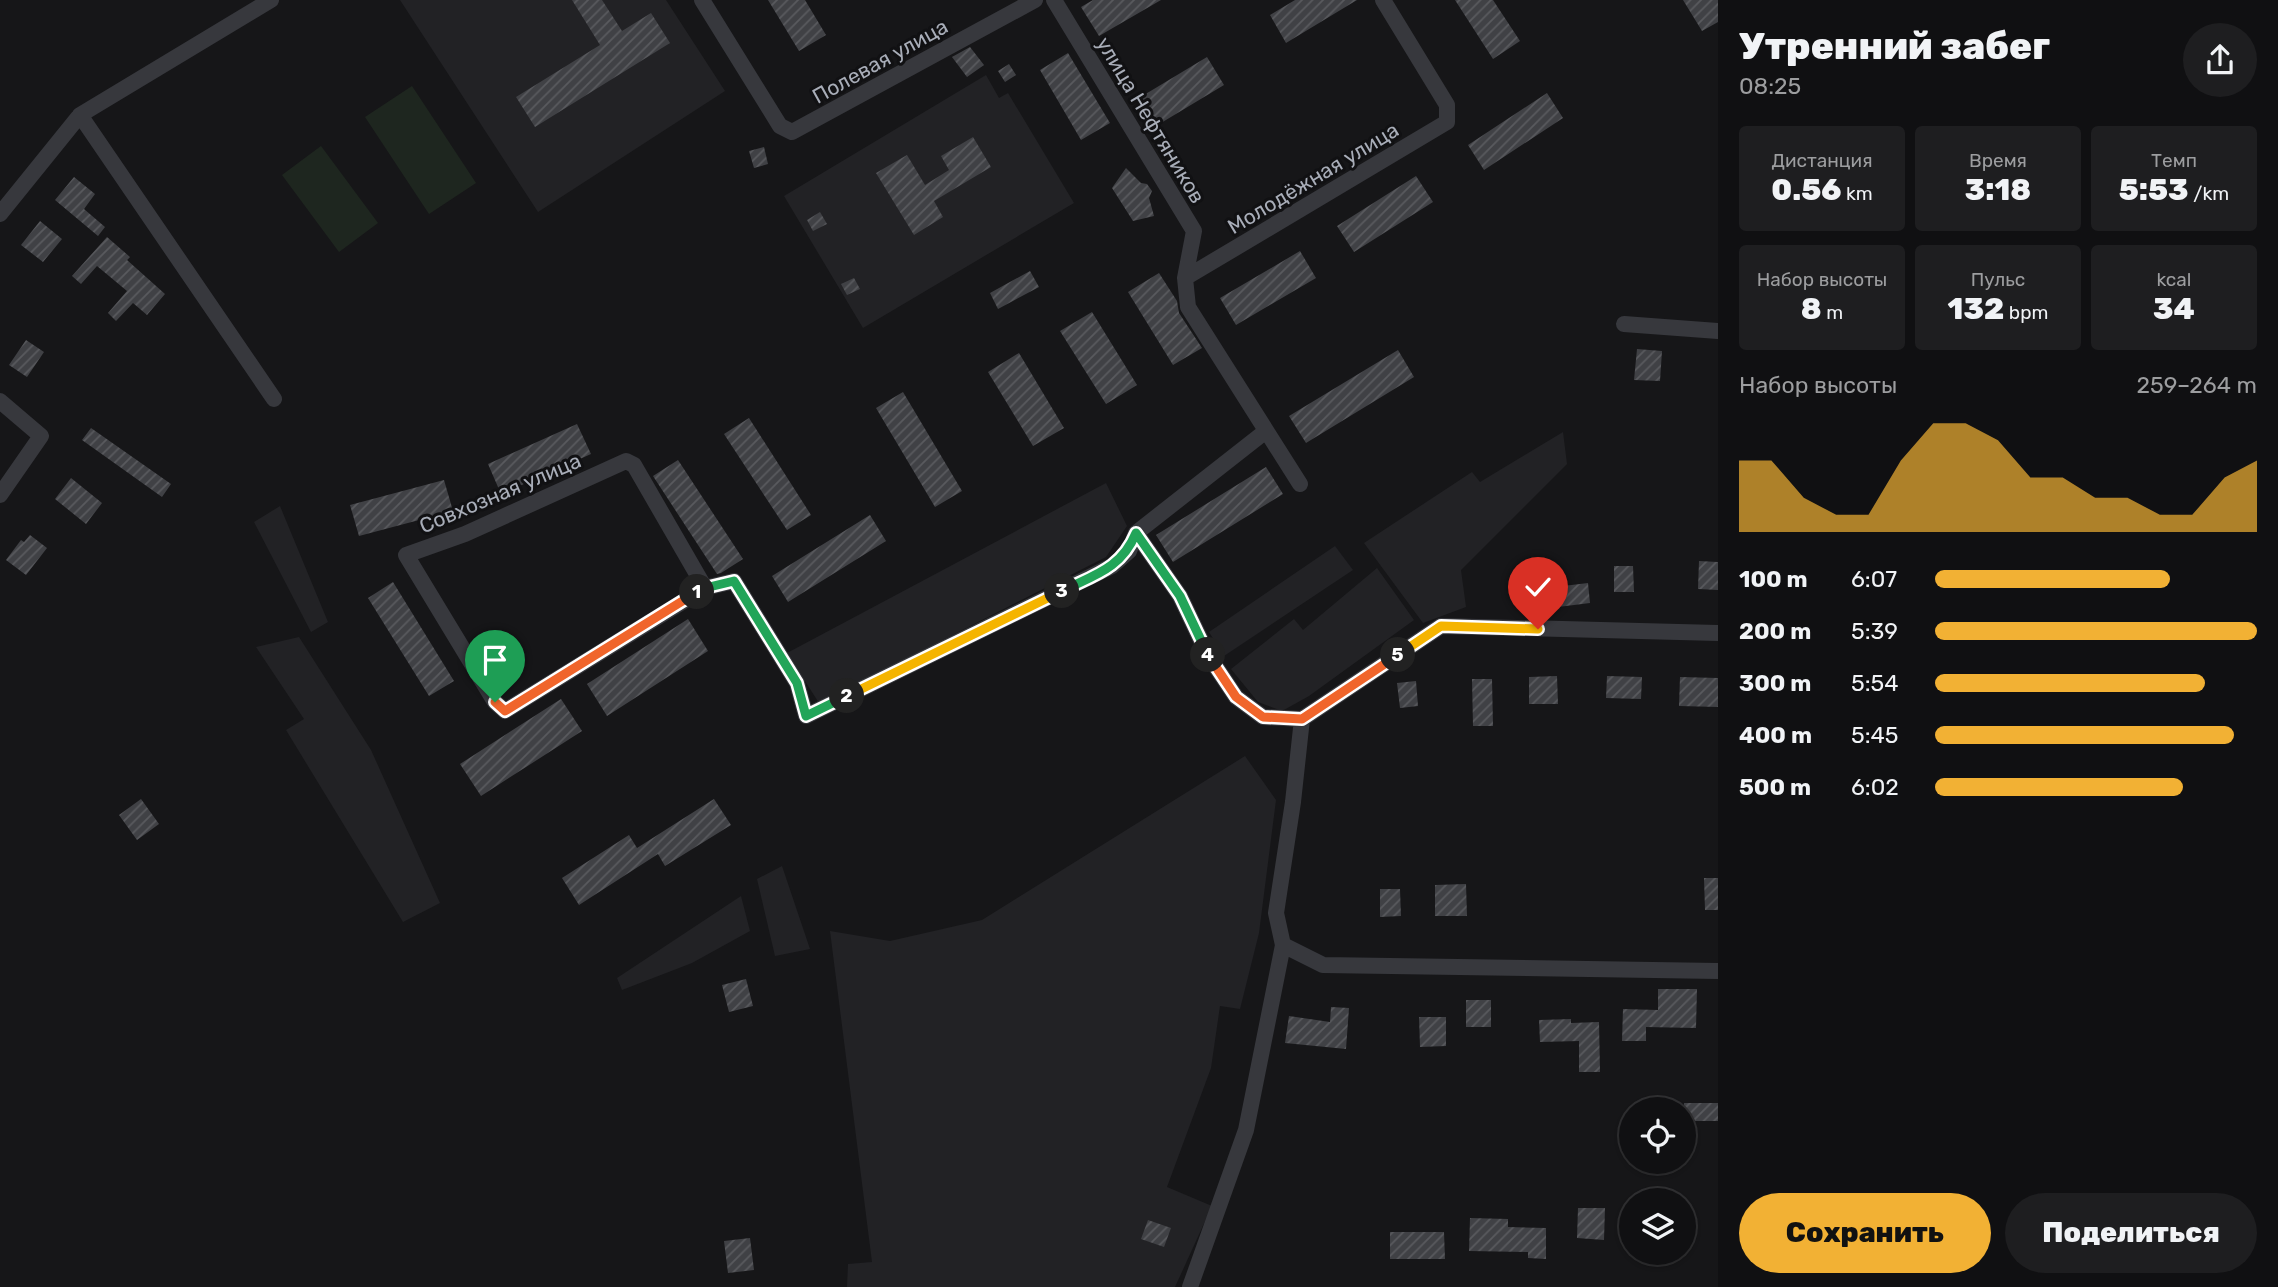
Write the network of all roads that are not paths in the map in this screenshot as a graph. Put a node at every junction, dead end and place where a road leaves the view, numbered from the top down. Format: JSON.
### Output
{"nodes":[{"id":1,"x":271,"y":0,"type":"edge"},
{"id":2,"x":702,"y":0,"type":"edge"},
{"id":3,"x":1035,"y":0,"type":"edge"},
{"id":4,"x":1054,"y":0,"type":"edge"},
{"id":5,"x":1383,"y":0,"type":"edge"},
{"id":6,"x":80,"y":115,"type":"junction"},
{"id":7,"x":0,"y":214,"type":"edge"},
{"id":8,"x":1185,"y":278,"type":"junction"},
{"id":9,"x":1624,"y":324,"type":"dead end"},
{"id":10,"x":1718,"y":331,"type":"edge"},
{"id":11,"x":274,"y":399,"type":"dead end"},
{"id":12,"x":0,"y":401,"type":"edge"},
{"id":13,"x":1266,"y":431,"type":"junction"},
{"id":14,"x":1300,"y":484,"type":"dead end"},
{"id":15,"x":0,"y":495,"type":"edge"},
{"id":16,"x":1136,"y":533,"type":"junction"},
{"id":17,"x":705,"y":588,"type":"junction"},
{"id":18,"x":1718,"y":634,"type":"edge"},
{"id":19,"x":1302,"y":719,"type":"junction"},
{"id":20,"x":1283,"y":945,"type":"junction"},
{"id":21,"x":1718,"y":971,"type":"edge"},
{"id":22,"x":1190,"y":1287,"type":"edge"}],
"edges":[{"from":1,"to":6,"type":"street"},
{"from":2,"to":3,"type":"street","name":"Полевая улица"},
{"from":4,"to":8,"type":"street","name":"улица Нефтяников"},
{"from":5,"to":8,"type":"street","name":"Молодёжная улица"},
{"from":6,"to":7,"type":"street"},
{"from":6,"to":11,"type":"street"},
{"from":8,"to":13,"type":"street","name":"улица Нефтяников"},
{"from":9,"to":10,"type":"street"},
{"from":12,"to":15,"type":"street"},
{"from":13,"to":14,"type":"street","name":"улица Нефтяников"},
{"from":13,"to":16,"type":"street","name":"Совхозная улица"},
{"from":16,"to":17,"type":"street","name":"Совхозная улица"},
{"from":16,"to":19,"type":"street"},
{"from":17,"to":17,"type":"street","name":"Совхозная улица"},
{"from":18,"to":19,"type":"street"},
{"from":19,"to":20,"type":"street"},
{"from":20,"to":21,"type":"street"},
{"from":20,"to":22,"type":"street"}]}
